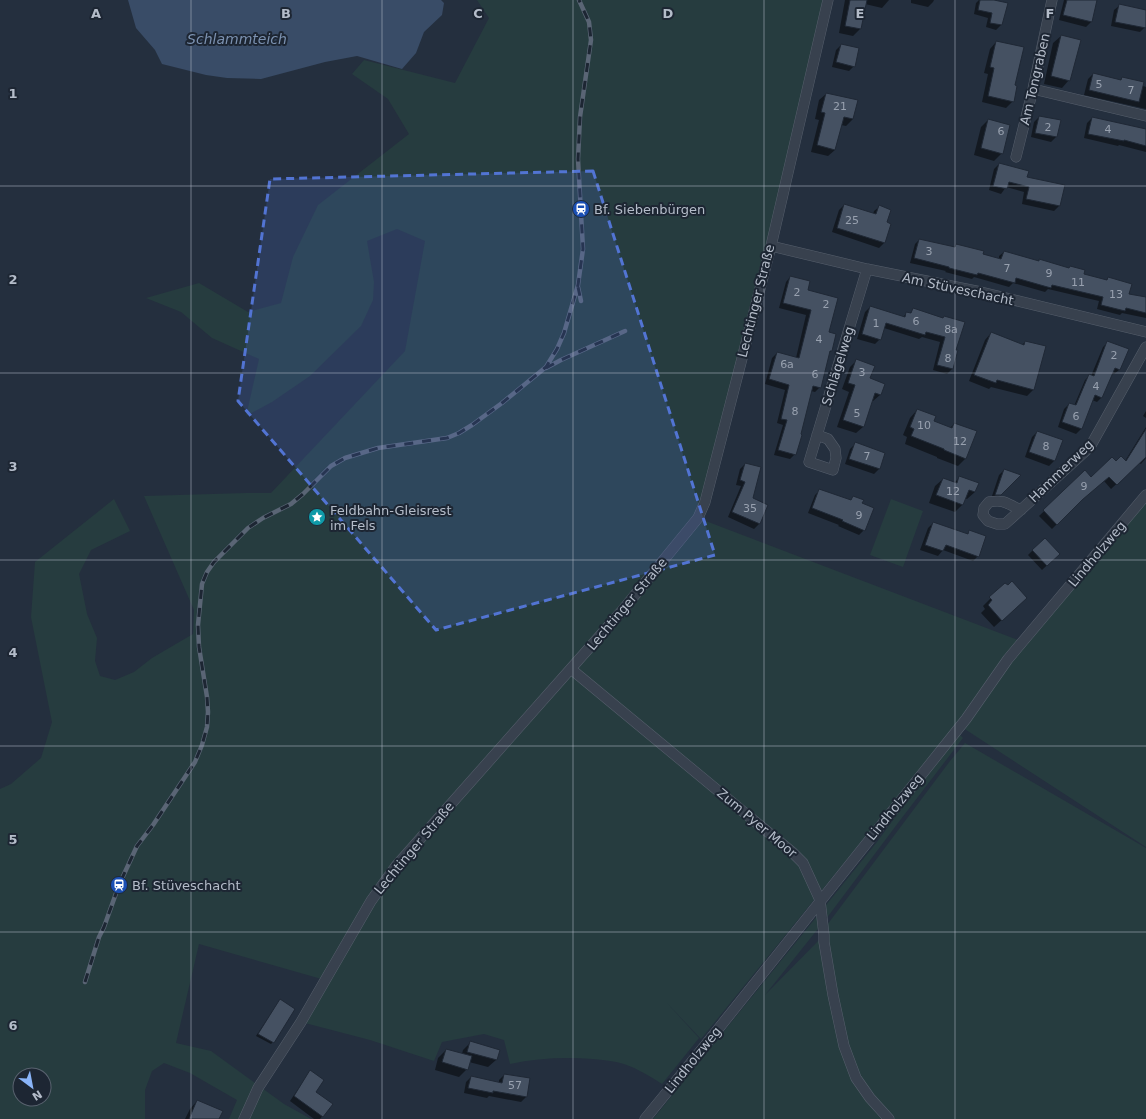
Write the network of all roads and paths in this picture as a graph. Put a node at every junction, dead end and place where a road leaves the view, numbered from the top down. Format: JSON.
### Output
{"nodes":[{"id":1,"x":828,"y":0,"type":"edge"},
{"id":2,"x":1052,"y":0,"type":"edge"},
{"id":3,"x":1033,"y":89,"type":"junction"},
{"id":4,"x":1146,"y":116,"type":"edge"},
{"id":5,"x":1016,"y":157,"type":"dead end"},
{"id":6,"x":771,"y":246,"type":"junction"},
{"id":7,"x":867,"y":269,"type":"junction"},
{"id":8,"x":1146,"y":332,"type":"edge"},
{"id":9,"x":1146,"y":347,"type":"edge"},
{"id":10,"x":817,"y":436,"type":"junction"},
{"id":11,"x":1146,"y":495,"type":"edge"},
{"id":12,"x":1021,"y":510,"type":"dead end"},
{"id":13,"x":571,"y":669,"type":"junction"},
{"id":14,"x":820,"y":900,"type":"junction"},
{"id":15,"x":244,"y":1119,"type":"edge"},
{"id":16,"x":645,"y":1119,"type":"edge"},
{"id":17,"x":889,"y":1119,"type":"edge"}],
"edges":[{"from":1,"to":6,"type":"street","name":"Lechtinger Straße"},
{"from":2,"to":3,"type":"street","name":"Am Tongraben"},
{"from":3,"to":4,"type":"street"},
{"from":3,"to":5,"type":"street","name":"Am Tongraben"},
{"from":6,"to":7,"type":"street","name":"Am Stüveschacht"},
{"from":6,"to":13,"type":"street","name":"Lechtinger Straße"},
{"from":7,"to":8,"type":"street","name":"Am Stüveschacht"},
{"from":7,"to":10,"type":"street","name":"Schlägelweg"},
{"from":9,"to":12,"type":"street","name":"Hammerweg"},
{"from":10,"to":10,"type":"street","name":"Schlägelweg"},
{"from":11,"to":14,"type":"street","name":"Lindholzweg"},
{"from":13,"to":14,"type":"street","name":"Zum Pyer Moor"},
{"from":13,"to":15,"type":"street","name":"Lechtinger Straße"},
{"from":14,"to":16,"type":"street","name":"Lindholzweg"},
{"from":14,"to":17,"type":"street","name":"Zum Pyer Moor"}]}
